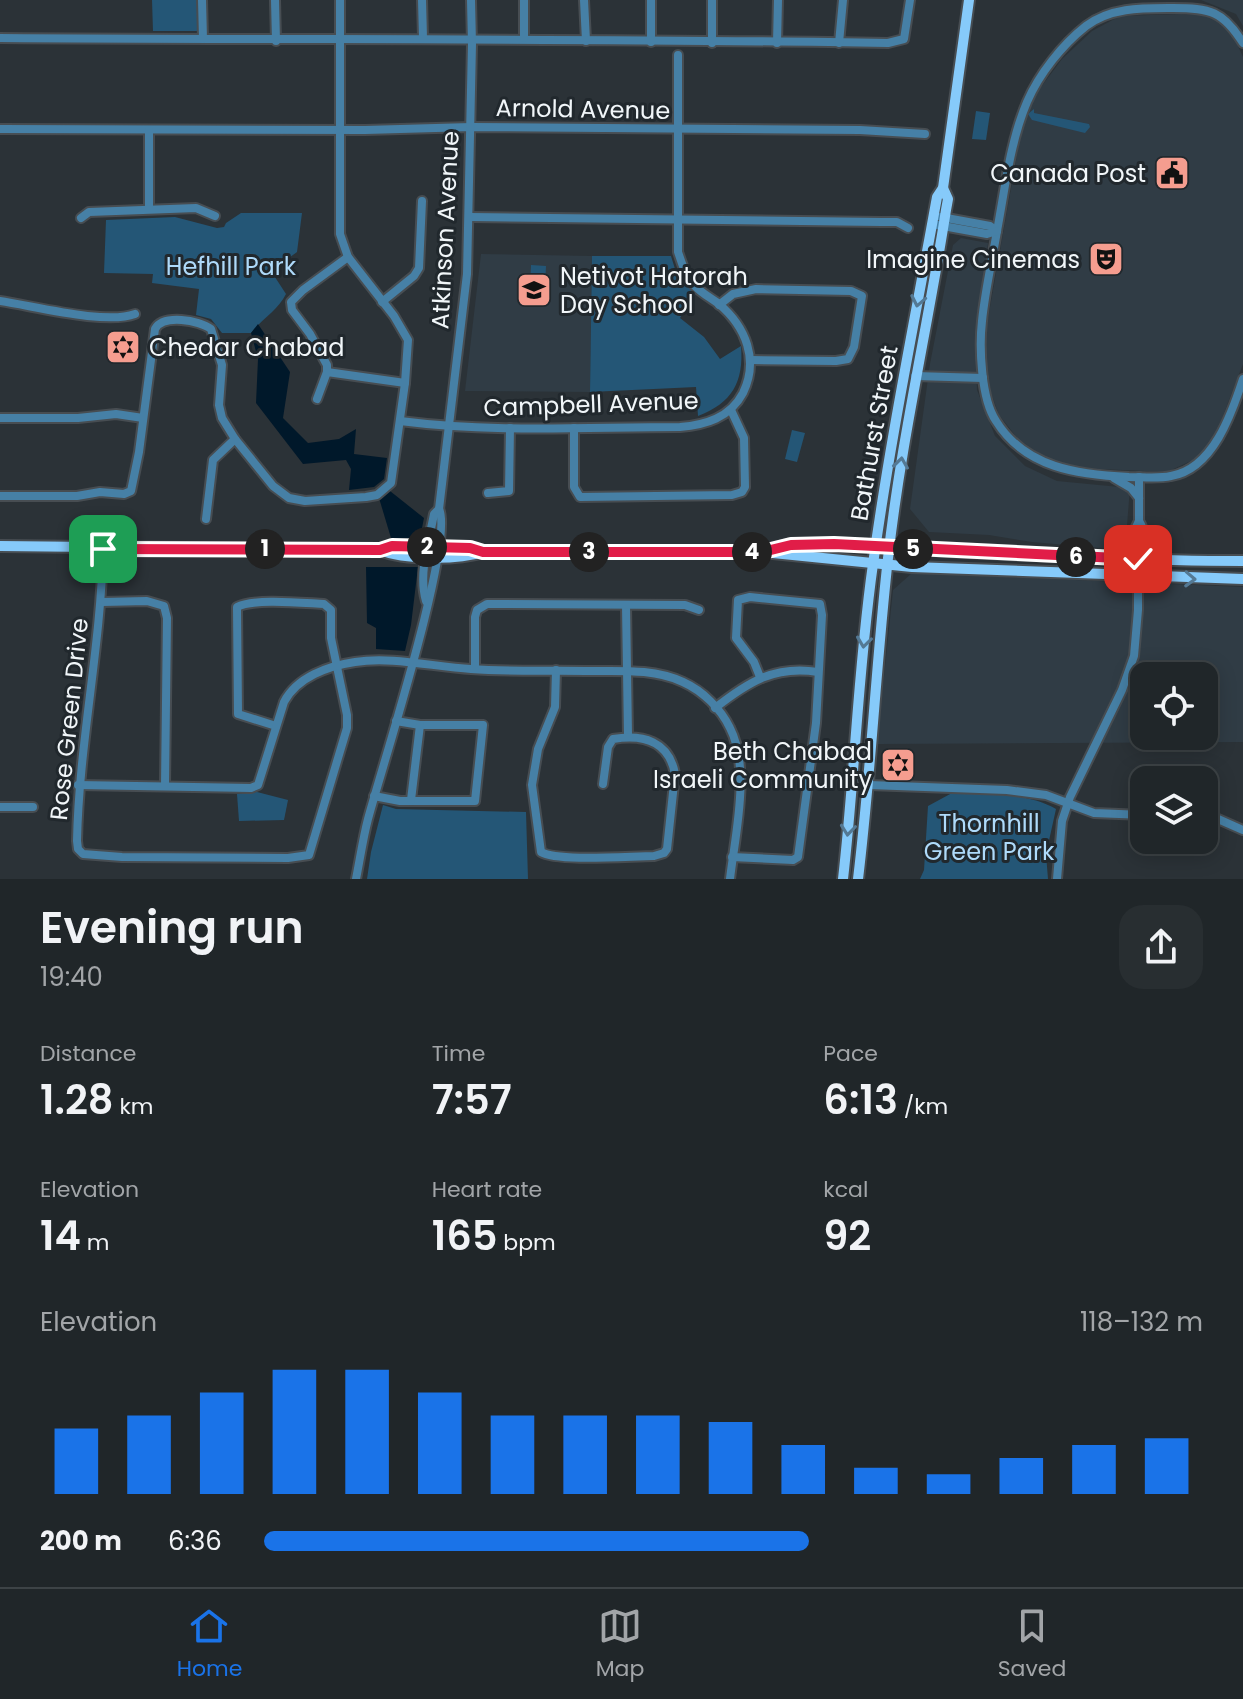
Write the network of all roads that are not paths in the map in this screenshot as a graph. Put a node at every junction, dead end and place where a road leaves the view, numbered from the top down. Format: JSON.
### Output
{"nodes":[{"id":1,"x":202,"y":0,"type":"edge"},
{"id":2,"x":275,"y":0,"type":"edge"},
{"id":3,"x":340,"y":0,"type":"edge"},
{"id":4,"x":422,"y":0,"type":"edge"},
{"id":5,"x":471,"y":0,"type":"edge"},
{"id":6,"x":524,"y":0,"type":"edge"},
{"id":7,"x":584,"y":0,"type":"edge"},
{"id":8,"x":651,"y":0,"type":"edge"},
{"id":9,"x":712,"y":0,"type":"edge"},
{"id":10,"x":778,"y":0,"type":"edge"},
{"id":11,"x":843,"y":0,"type":"edge"},
{"id":12,"x":910,"y":0,"type":"edge"},
{"id":13,"x":969,"y":0,"type":"edge"},
{"id":14,"x":1190,"y":0,"type":"edge"},
{"id":15,"x":1180,"y":4,"type":"edge"},
{"id":16,"x":1206,"y":10,"type":"junction"},
{"id":17,"x":0,"y":38,"type":"edge"},
{"id":18,"x":423,"y":38,"type":"junction"},
{"id":19,"x":472,"y":38,"type":"junction"},
{"id":20,"x":524,"y":38,"type":"junction"},
{"id":21,"x":203,"y":39,"type":"junction"},
{"id":22,"x":339,"y":40,"type":"junction"},
{"id":23,"x":276,"y":41,"type":"junction"},
{"id":24,"x":586,"y":41,"type":"junction"},
{"id":25,"x":651,"y":42,"type":"junction"},
{"id":26,"x":712,"y":43,"type":"junction"},
{"id":27,"x":777,"y":43,"type":"junction"},
{"id":28,"x":839,"y":43,"type":"junction"},
{"id":29,"x":1243,"y":43,"type":"edge"},
{"id":30,"x":678,"y":55,"type":"dead end"},
{"id":31,"x":471,"y":127,"type":"junction"},
{"id":32,"x":0,"y":129,"type":"edge"},
{"id":33,"x":149,"y":130,"type":"junction"},
{"id":34,"x":340,"y":130,"type":"junction"},
{"id":35,"x":678,"y":130,"type":"junction"},
{"id":36,"x":925,"y":134,"type":"dead end"},
{"id":37,"x":422,"y":201,"type":"dead end"},
{"id":38,"x":149,"y":209,"type":"junction"},
{"id":39,"x":1001,"y":209,"type":"junction"},
{"id":40,"x":215,"y":216,"type":"dead end"},
{"id":41,"x":470,"y":217,"type":"junction"},
{"id":42,"x":81,"y":218,"type":"dead end"},
{"id":43,"x":679,"y":220,"type":"junction"},
{"id":44,"x":939,"y":221,"type":"junction"},
{"id":45,"x":978,"y":224,"type":"junction"},
{"id":46,"x":908,"y":228,"type":"dead end"},
{"id":47,"x":997,"y":231,"type":"junction"},
{"id":48,"x":348,"y":257,"type":"junction"},
{"id":49,"x":0,"y":301,"type":"edge"},
{"id":50,"x":382,"y":302,"type":"junction"},
{"id":51,"x":719,"y":305,"type":"junction"},
{"id":52,"x":135,"y":314,"type":"dead end"},
{"id":53,"x":751,"y":360,"type":"junction"},
{"id":54,"x":327,"y":372,"type":"junction"},
{"id":55,"x":915,"y":376,"type":"junction"},
{"id":56,"x":983,"y":378,"type":"junction"},
{"id":57,"x":1243,"y":379,"type":"edge"},
{"id":58,"x":405,"y":383,"type":"junction"},
{"id":59,"x":317,"y":399,"type":"dead end"},
{"id":60,"x":731,"y":410,"type":"junction"},
{"id":61,"x":0,"y":418,"type":"edge"},
{"id":62,"x":143,"y":418,"type":"junction"},
{"id":63,"x":400,"y":421,"type":"junction"},
{"id":64,"x":448,"y":427,"type":"junction"},
{"id":65,"x":510,"y":428,"type":"junction"},
{"id":66,"x":574,"y":428,"type":"junction"},
{"id":67,"x":235,"y":439,"type":"junction"},
{"id":68,"x":1110,"y":476,"type":"junction"},
{"id":69,"x":1139,"y":477,"type":"junction"},
{"id":70,"x":488,"y":493,"type":"dead end"},
{"id":71,"x":0,"y":496,"type":"edge"},
{"id":72,"x":1139,"y":498,"type":"junction"},
{"id":73,"x":206,"y":519,"type":"dead end"},
{"id":74,"x":0,"y":546,"type":"edge"},
{"id":75,"x":876,"y":547,"type":"junction"},
{"id":76,"x":890,"y":548,"type":"junction"},
{"id":77,"x":103,"y":549,"type":"junction"},
{"id":78,"x":432,"y":552,"type":"junction"},
{"id":79,"x":763,"y":552,"type":"junction"},
{"id":80,"x":1138,"y":559,"type":"junction"},
{"id":81,"x":1243,"y":561,"type":"edge"},
{"id":82,"x":873,"y":565,"type":"junction"},
{"id":83,"x":887,"y":566,"type":"junction"},
{"id":84,"x":1138,"y":577,"type":"junction"},
{"id":85,"x":1243,"y":579,"type":"edge"},
{"id":86,"x":102,"y":602,"type":"junction"},
{"id":87,"x":626,"y":605,"type":"junction"},
{"id":88,"x":699,"y":610,"type":"dead end"},
{"id":89,"x":412,"y":664,"type":"junction"},
{"id":90,"x":337,"y":667,"type":"junction"},
{"id":91,"x":475,"y":669,"type":"junction"},
{"id":92,"x":556,"y":670,"type":"junction"},
{"id":93,"x":626,"y":671,"type":"junction"},
{"id":94,"x":818,"y":672,"type":"junction"},
{"id":95,"x":760,"y":677,"type":"junction"},
{"id":96,"x":715,"y":708,"type":"junction"},
{"id":97,"x":396,"y":721,"type":"junction"},
{"id":98,"x":420,"y":725,"type":"junction"},
{"id":99,"x":276,"y":726,"type":"junction"},
{"id":100,"x":628,"y":736,"type":"junction"},
{"id":101,"x":603,"y":784,"type":"dead end"},
{"id":102,"x":78,"y":785,"type":"junction"},
{"id":103,"x":869,"y":785,"type":"junction"},
{"id":104,"x":165,"y":786,"type":"junction"},
{"id":105,"x":374,"y":796,"type":"junction"},
{"id":106,"x":411,"y":800,"type":"junction"},
{"id":107,"x":1068,"y":803,"type":"junction"},
{"id":108,"x":0,"y":807,"type":"edge"},
{"id":109,"x":33,"y":807,"type":"dead end"},
{"id":110,"x":1130,"y":814,"type":"edge"},
{"id":111,"x":1218,"y":819,"type":"edge"},
{"id":112,"x":1243,"y":830,"type":"edge"},
{"id":113,"x":732,"y":857,"type":"junction"},
{"id":114,"x":356,"y":879,"type":"edge"},
{"id":115,"x":730,"y":879,"type":"edge"},
{"id":116,"x":843,"y":879,"type":"edge"},
{"id":117,"x":858,"y":879,"type":"edge"},
{"id":118,"x":1057,"y":879,"type":"edge"}],
"edges":[{"from":1,"to":21,"type":"street"},
{"from":2,"to":23,"type":"street"},
{"from":3,"to":22,"type":"street"},
{"from":4,"to":18,"type":"street"},
{"from":5,"to":19,"type":"street","name":"Atkinson Avenue"},
{"from":6,"to":20,"type":"street"},
{"from":7,"to":24,"type":"street"},
{"from":8,"to":25,"type":"street"},
{"from":9,"to":26,"type":"street"},
{"from":10,"to":27,"type":"street"},
{"from":11,"to":28,"type":"street"},
{"from":12,"to":28,"type":"street"},
{"from":13,"to":44,"type":"main road","name":"Bathurst Street"},
{"from":14,"to":16,"type":"street"},
{"from":15,"to":16,"type":"street"},
{"from":15,"to":39,"type":"street"},
{"from":16,"to":29,"type":"street"},
{"from":17,"to":21,"type":"street"},
{"from":18,"to":19,"type":"street"},
{"from":18,"to":22,"type":"street"},
{"from":19,"to":20,"type":"street"},
{"from":19,"to":31,"type":"street","name":"Atkinson Avenue"},
{"from":20,"to":24,"type":"street"},
{"from":21,"to":23,"type":"street"},
{"from":22,"to":23,"type":"street"},
{"from":22,"to":34,"type":"street"},
{"from":24,"to":25,"type":"street"},
{"from":25,"to":26,"type":"street"},
{"from":26,"to":27,"type":"street"},
{"from":27,"to":28,"type":"street"},
{"from":30,"to":35,"type":"street"},
{"from":31,"to":34,"type":"street","name":"Arnold Avenue"},
{"from":31,"to":35,"type":"street","name":"Arnold Avenue"},
{"from":31,"to":41,"type":"street","name":"Atkinson Avenue"},
{"from":32,"to":33,"type":"street","name":"Arnold Avenue"},
{"from":33,"to":34,"type":"street","name":"Arnold Avenue"},
{"from":33,"to":38,"type":"street"},
{"from":34,"to":48,"type":"street"},
{"from":35,"to":36,"type":"street","name":"Arnold Avenue"},
{"from":35,"to":43,"type":"street"},
{"from":37,"to":50,"type":"street"},
{"from":38,"to":40,"type":"street"},
{"from":38,"to":42,"type":"street"},
{"from":39,"to":45,"type":"street"},
{"from":39,"to":47,"type":"street"},
{"from":41,"to":43,"type":"street"},
{"from":41,"to":64,"type":"street","name":"Atkinson Avenue"},
{"from":43,"to":46,"type":"street"},
{"from":43,"to":51,"type":"street"},
{"from":44,"to":45,"type":"street"},
{"from":44,"to":47,"type":"street"},
{"from":44,"to":55,"type":"main road","name":"Bathurst Street"},
{"from":44,"to":75,"type":"main road","name":"Bathurst Street","one_way":true},
{"from":45,"to":47,"type":"street"},
{"from":47,"to":56,"type":"street"},
{"from":48,"to":50,"type":"street"},
{"from":48,"to":54,"type":"street"},
{"from":49,"to":52,"type":"street"},
{"from":50,"to":58,"type":"street"},
{"from":51,"to":53,"type":"street"},
{"from":51,"to":53,"type":"street"},
{"from":53,"to":60,"type":"street","name":"Campbell Avenue"},
{"from":54,"to":58,"type":"street"},
{"from":54,"to":59,"type":"street"},
{"from":55,"to":56,"type":"street"},
{"from":76,"to":55,"type":"main road","name":"Bathurst Street","one_way":true},
{"from":56,"to":68,"type":"street"},
{"from":57,"to":69,"type":"street"},
{"from":58,"to":63,"type":"street"},
{"from":60,"to":66,"type":"street","name":"Campbell Avenue"},
{"from":60,"to":66,"type":"street"},
{"from":61,"to":62,"type":"street"},
{"from":62,"to":67,"type":"street"},
{"from":62,"to":71,"type":"street"},
{"from":63,"to":64,"type":"street","name":"Campbell Avenue"},
{"from":63,"to":67,"type":"street"},
{"from":64,"to":65,"type":"street","name":"Campbell Avenue"},
{"from":64,"to":78,"type":"street","name":"Atkinson Avenue"},
{"from":65,"to":66,"type":"street","name":"Campbell Avenue"},
{"from":65,"to":70,"type":"street"},
{"from":67,"to":73,"type":"street"},
{"from":68,"to":69,"type":"street"},
{"from":68,"to":72,"type":"street"},
{"from":69,"to":72,"type":"street"},
{"from":72,"to":80,"type":"street"},
{"from":74,"to":77,"type":"main road"},
{"from":75,"to":76,"type":"main road"},
{"from":75,"to":79,"type":"main road"},
{"from":75,"to":82,"type":"main road","name":"Bathurst Street"},
{"from":76,"to":80,"type":"main road"},
{"from":76,"to":83,"type":"main road","name":"Bathurst Street"},
{"from":77,"to":78,"type":"main road"},
{"from":77,"to":86,"type":"street","name":"Rose Green Drive"},
{"from":78,"to":79,"type":"main road"},
{"from":78,"to":89,"type":"street","name":"Atkinson Avenue"},
{"from":79,"to":82,"type":"main road"},
{"from":80,"to":81,"type":"main road"},
{"from":80,"to":84,"type":"street"},
{"from":82,"to":83,"type":"main road"},
{"from":82,"to":116,"type":"main road","name":"Bathurst Street","one_way":true},
{"from":83,"to":84,"type":"main road"},
{"from":83,"to":103,"type":"main road","name":"Bathurst Street"},
{"from":84,"to":85,"type":"main road","one_way":true},
{"from":84,"to":107,"type":"street"},
{"from":86,"to":102,"type":"street","name":"Rose Green Drive"},
{"from":86,"to":104,"type":"street"},
{"from":87,"to":88,"type":"street"},
{"from":87,"to":91,"type":"street"},
{"from":87,"to":93,"type":"street"},
{"from":89,"to":90,"type":"street"},
{"from":89,"to":91,"type":"street"},
{"from":89,"to":97,"type":"street","name":"Atkinson Avenue"},
{"from":90,"to":99,"type":"street"},
{"from":90,"to":99,"type":"street"},
{"from":90,"to":102,"type":"street","name":"Rose Green Drive"},
{"from":91,"to":92,"type":"street"},
{"from":92,"to":93,"type":"street"},
{"from":92,"to":100,"type":"street"},
{"from":93,"to":96,"type":"street"},
{"from":93,"to":100,"type":"street"},
{"from":94,"to":95,"type":"street"},
{"from":94,"to":95,"type":"street"},
{"from":94,"to":113,"type":"street"},
{"from":95,"to":96,"type":"street"},
{"from":96,"to":113,"type":"street"},
{"from":97,"to":98,"type":"street"},
{"from":97,"to":105,"type":"street","name":"Atkinson Avenue"},
{"from":98,"to":106,"type":"street"},
{"from":98,"to":106,"type":"street"},
{"from":99,"to":104,"type":"street"},
{"from":100,"to":101,"type":"street"},
{"from":102,"to":104,"type":"street"},
{"from":103,"to":107,"type":"street"},
{"from":103,"to":117,"type":"main road","name":"Bathurst Street"},
{"from":105,"to":106,"type":"street"},
{"from":105,"to":114,"type":"street","name":"Atkinson Avenue"},
{"from":107,"to":110,"type":"street"},
{"from":107,"to":118,"type":"street"},
{"from":108,"to":109,"type":"street"},
{"from":111,"to":112,"type":"street"},
{"from":113,"to":115,"type":"street"}]}
